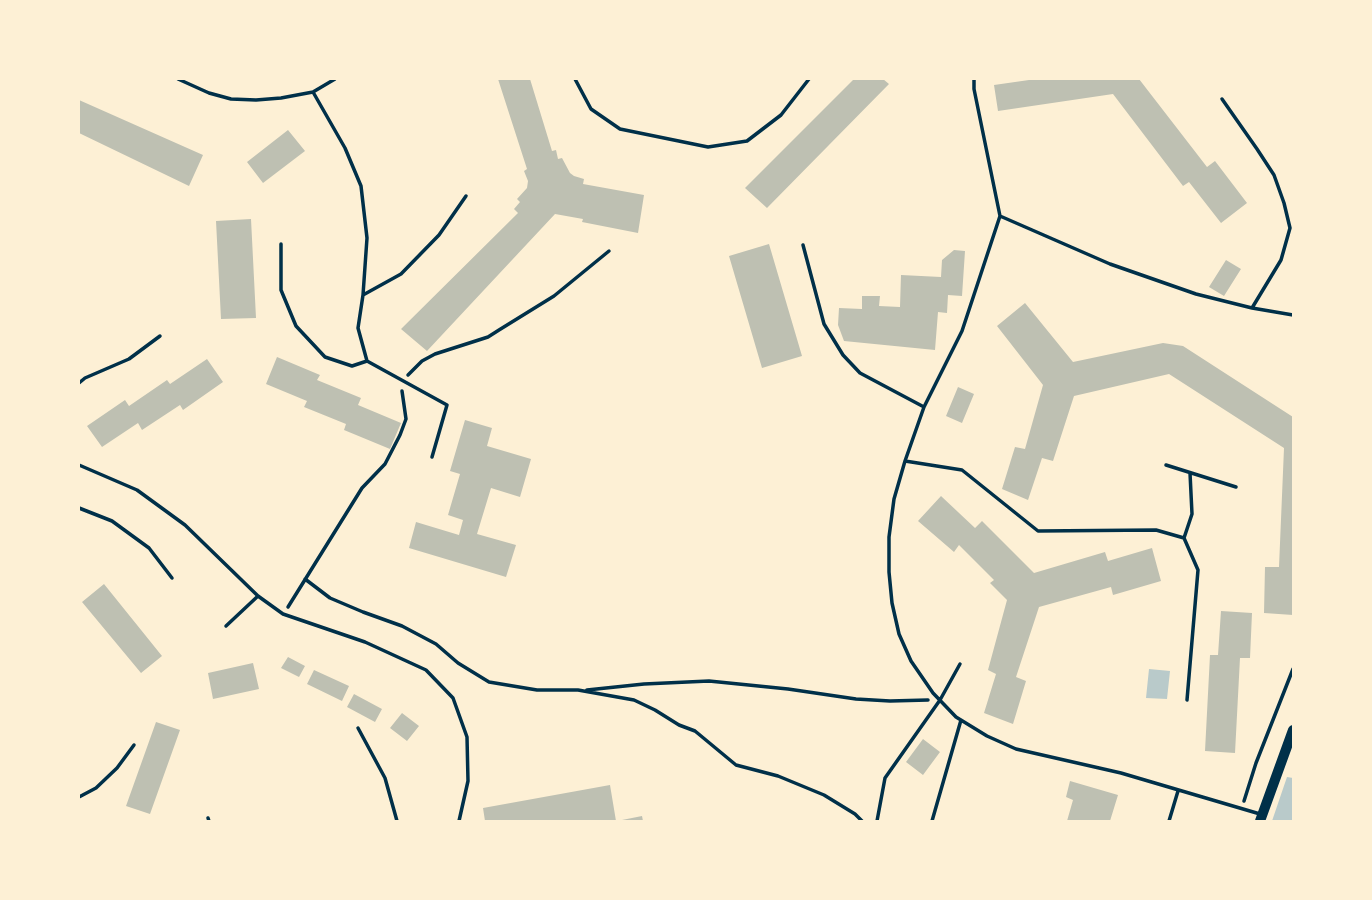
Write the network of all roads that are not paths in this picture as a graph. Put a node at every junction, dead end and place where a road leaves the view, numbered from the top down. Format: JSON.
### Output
{"nodes":[{"id":1,"x":178,"y":79,"type":"edge"},
{"id":2,"x":335,"y":79,"type":"edge"},
{"id":3,"x":575,"y":79,"type":"edge"},
{"id":4,"x":809,"y":79,"type":"edge"},
{"id":5,"x":974,"y":79,"type":"edge"},
{"id":6,"x":313,"y":92,"type":"junction"},
{"id":7,"x":1222,"y":99,"type":"dead end"},
{"id":8,"x":466,"y":196,"type":"dead end"},
{"id":9,"x":1000,"y":216,"type":"junction"},
{"id":10,"x":281,"y":244,"type":"dead end"},
{"id":11,"x":803,"y":245,"type":"dead end"},
{"id":12,"x":363,"y":295,"type":"junction"},
{"id":13,"x":1252,"y":308,"type":"junction"},
{"id":14,"x":1293,"y":315,"type":"edge"},
{"id":15,"x":160,"y":336,"type":"dead end"},
{"id":16,"x":367,"y":361,"type":"junction"},
{"id":17,"x":79,"y":383,"type":"edge"},
{"id":18,"x":924,"y":407,"type":"junction"},
{"id":19,"x":432,"y":457,"type":"dead end"},
{"id":20,"x":905,"y":461,"type":"junction"},
{"id":21,"x":79,"y":465,"type":"edge"},
{"id":22,"x":1166,"y":465,"type":"dead end"},
{"id":23,"x":1190,"y":473,"type":"junction"},
{"id":24,"x":1236,"y":487,"type":"dead end"},
{"id":25,"x":79,"y":508,"type":"edge"},
{"id":26,"x":1184,"y":538,"type":"junction"},
{"id":27,"x":172,"y":578,"type":"dead end"},
{"id":28,"x":258,"y":596,"type":"junction"},
{"id":29,"x":226,"y":626,"type":"dead end"},
{"id":30,"x":960,"y":664,"type":"dead end"},
{"id":31,"x":1187,"y":699,"type":"dead end"},
{"id":32,"x":940,"y":700,"type":"junction"},
{"id":33,"x":961,"y":720,"type":"junction"},
{"id":34,"x":1293,"y":730,"type":"edge"},
{"id":35,"x":134,"y":745,"type":"dead end"},
{"id":36,"x":1178,"y":791,"type":"junction"},
{"id":37,"x":79,"y":796,"type":"edge"},
{"id":38,"x":1261,"y":818,"type":"edge"},
{"id":39,"x":459,"y":821,"type":"edge"},
{"id":40,"x":877,"y":821,"type":"edge"},
{"id":41,"x":932,"y":821,"type":"edge"},
{"id":42,"x":1169,"y":821,"type":"edge"}],
"edges":[{"from":1,"to":6,"type":"lane"},
{"from":2,"to":6,"type":"lane"},
{"from":3,"to":4,"type":"lane"},
{"from":5,"to":9,"type":"lane"},
{"from":6,"to":12,"type":"lane"},
{"from":7,"to":13,"type":"lane"},
{"from":8,"to":12,"type":"lane"},
{"from":9,"to":13,"type":"lane"},
{"from":9,"to":18,"type":"lane"},
{"from":10,"to":16,"type":"lane"},
{"from":11,"to":18,"type":"lane"},
{"from":12,"to":16,"type":"lane"},
{"from":13,"to":14,"type":"lane"},
{"from":15,"to":17,"type":"lane"},
{"from":16,"to":19,"type":"lane"},
{"from":18,"to":20,"type":"lane"},
{"from":20,"to":26,"type":"lane"},
{"from":20,"to":32,"type":"lane"},
{"from":21,"to":28,"type":"lane"},
{"from":22,"to":23,"type":"lane"},
{"from":23,"to":24,"type":"lane"},
{"from":23,"to":26,"type":"lane"},
{"from":25,"to":27,"type":"lane"},
{"from":26,"to":31,"type":"lane"},
{"from":28,"to":29,"type":"lane"},
{"from":28,"to":39,"type":"lane"},
{"from":30,"to":32,"type":"lane"},
{"from":32,"to":33,"type":"lane"},
{"from":32,"to":40,"type":"lane"},
{"from":33,"to":36,"type":"lane"},
{"from":33,"to":41,"type":"lane"},
{"from":34,"to":38,"type":"street"},
{"from":35,"to":37,"type":"lane"},
{"from":36,"to":38,"type":"lane"},
{"from":36,"to":42,"type":"lane"}]}
